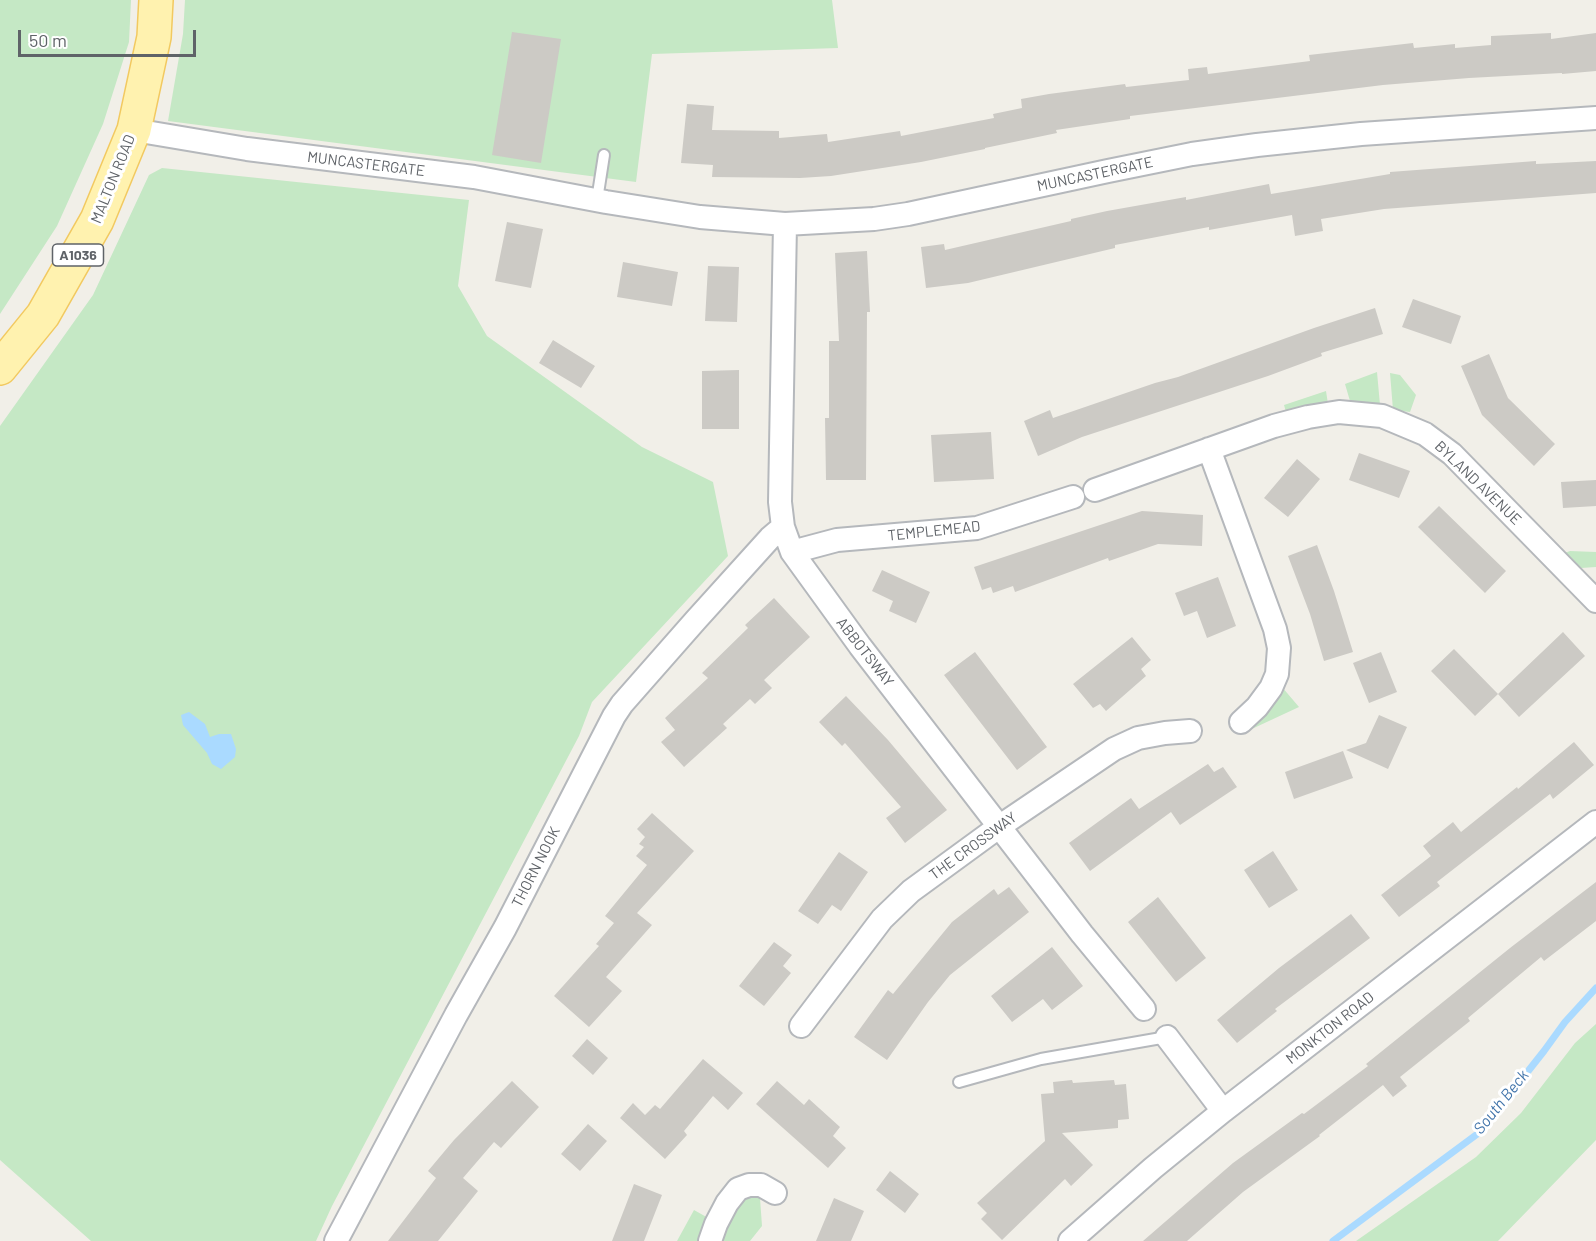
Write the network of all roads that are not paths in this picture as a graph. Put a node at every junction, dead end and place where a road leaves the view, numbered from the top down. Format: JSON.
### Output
{"nodes":[{"id":1,"x":156,"y":0,"type":"edge"},
{"id":2,"x":1596,"y":117,"type":"edge"},
{"id":3,"x":134,"y":130,"type":"junction"},
{"id":4,"x":604,"y":155,"type":"dead end"},
{"id":5,"x":597,"y":200,"type":"junction"},
{"id":6,"x":785,"y":224,"type":"junction"},
{"id":7,"x":0,"y":368,"type":"edge"},
{"id":8,"x":1209,"y":449,"type":"junction"},
{"id":9,"x":1095,"y":490,"type":"dead end"},
{"id":10,"x":1073,"y":497,"type":"dead end"},
{"id":11,"x":783,"y":527,"type":"junction"},
{"id":12,"x":792,"y":552,"type":"junction"},
{"id":13,"x":1593,"y":593,"type":"edge"},
{"id":14,"x":1241,"y":722,"type":"dead end"},
{"id":15,"x":1190,"y":731,"type":"dead end"},
{"id":16,"x":1596,"y":822,"type":"edge"},
{"id":17,"x":1000,"y":826,"type":"junction"},
{"id":18,"x":1144,"y":1009,"type":"dead end"},
{"id":19,"x":801,"y":1026,"type":"dead end"},
{"id":20,"x":1167,"y":1037,"type":"joint"},
{"id":21,"x":959,"y":1082,"type":"dead end"},
{"id":22,"x":1223,"y":1111,"type":"junction"},
{"id":23,"x":775,"y":1193,"type":"dead end"},
{"id":24,"x":336,"y":1241,"type":"edge"},
{"id":25,"x":710,"y":1241,"type":"edge"},
{"id":26,"x":1070,"y":1241,"type":"edge"}],
"edges":[{"from":1,"to":3,"type":"main road","name":"MALTON ROAD","number":"A1036"},
{"from":2,"to":6,"type":"street","name":"MUNCASTERGATE"},
{"from":3,"to":5,"type":"street","name":"MUNCASTERGATE"},
{"from":3,"to":7,"type":"main road","name":"MALTON ROAD","number":"A1036"},
{"from":4,"to":5,"type":"lane"},
{"from":5,"to":6,"type":"street","name":"MUNCASTERGATE"},
{"from":6,"to":11,"type":"street","name":"ABBOTSWAY"},
{"from":8,"to":9,"type":"street","name":"BYLAND AVENUE"},
{"from":8,"to":13,"type":"street","name":"BYLAND AVENUE"},
{"from":8,"to":14,"type":"street"},
{"from":10,"to":12,"type":"street","name":"TEMPLEMEAD"},
{"from":11,"to":12,"type":"street","name":"ABBOTSWAY"},
{"from":11,"to":24,"type":"street","name":"THORN NOOK"},
{"from":12,"to":17,"type":"street","name":"ABBOTSWAY"},
{"from":15,"to":17,"type":"street","name":"THE CROSSWAY"},
{"from":16,"to":22,"type":"street","name":"MONKTON ROAD"},
{"from":17,"to":18,"type":"street","name":"ABBOTSWAY"},
{"from":17,"to":19,"type":"street","name":"THE CROSSWAY"},
{"from":20,"to":21,"type":"lane"},
{"from":20,"to":22,"type":"street"},
{"from":22,"to":26,"type":"street","name":"MONKTON ROAD"},
{"from":23,"to":25,"type":"street"}]}
